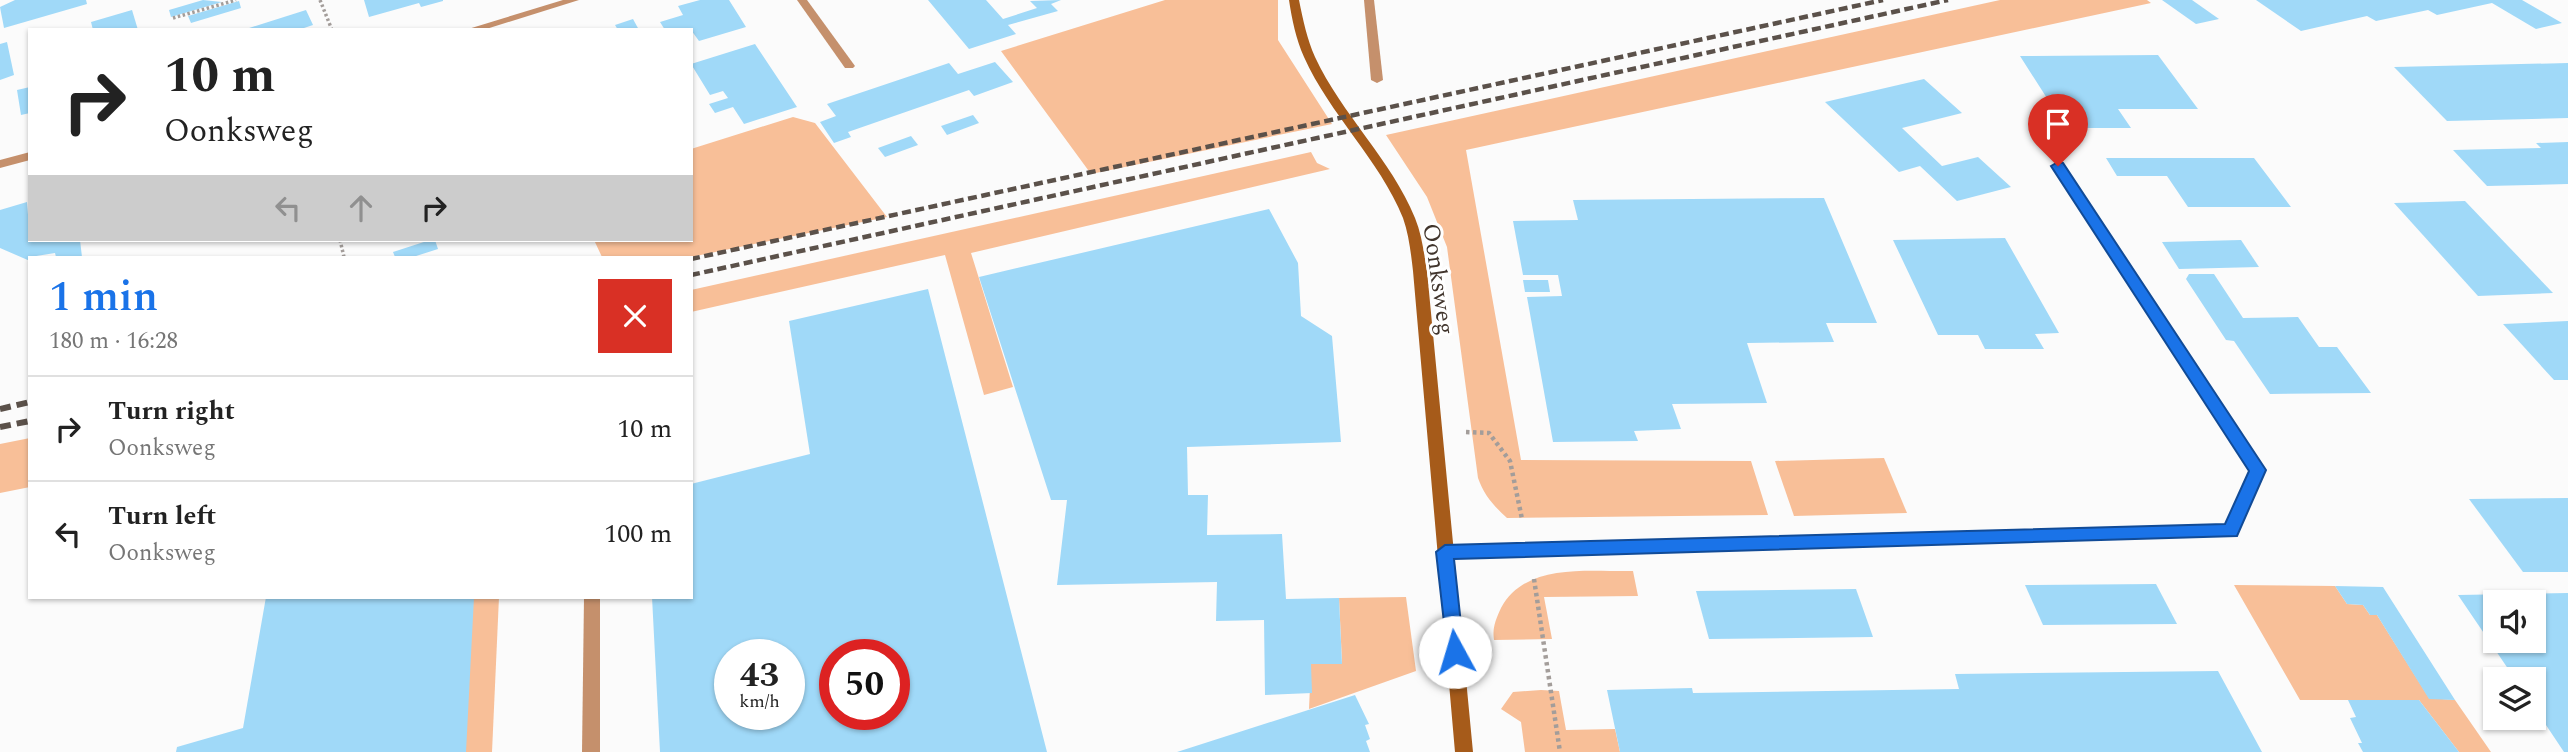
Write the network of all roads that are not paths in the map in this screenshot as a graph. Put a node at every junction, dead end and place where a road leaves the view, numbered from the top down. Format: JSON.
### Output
{"nodes":[{"id":1,"x":574,"y":0,"type":"edge"},
{"id":2,"x":802,"y":0,"type":"edge"},
{"id":3,"x":1294,"y":0,"type":"edge"},
{"id":4,"x":1368,"y":0,"type":"edge"},
{"id":5,"x":477,"y":28,"type":"edge"},
{"id":6,"x":849,"y":66,"type":"dead end"},
{"id":7,"x":1377,"y":80,"type":"dead end"},
{"id":8,"x":28,"y":157,"type":"edge"},
{"id":9,"x":0,"y":164,"type":"edge"},
{"id":10,"x":2058,"y":166,"type":"dead end"},
{"id":11,"x":1445,"y":552,"type":"junction"},
{"id":12,"x":592,"y":599,"type":"edge"},
{"id":13,"x":591,"y":752,"type":"edge"},
{"id":14,"x":1464,"y":752,"type":"edge"}],
"edges":[{"from":1,"to":5,"type":"street"},
{"from":2,"to":6,"type":"street"},
{"from":3,"to":11,"type":"main road","name":"Oonksweg"},
{"from":4,"to":7,"type":"street"},
{"from":8,"to":9,"type":"street"},
{"from":10,"to":11,"type":"street"},
{"from":11,"to":14,"type":"main road","name":"Oonksweg"},
{"from":12,"to":13,"type":"street"}]}
